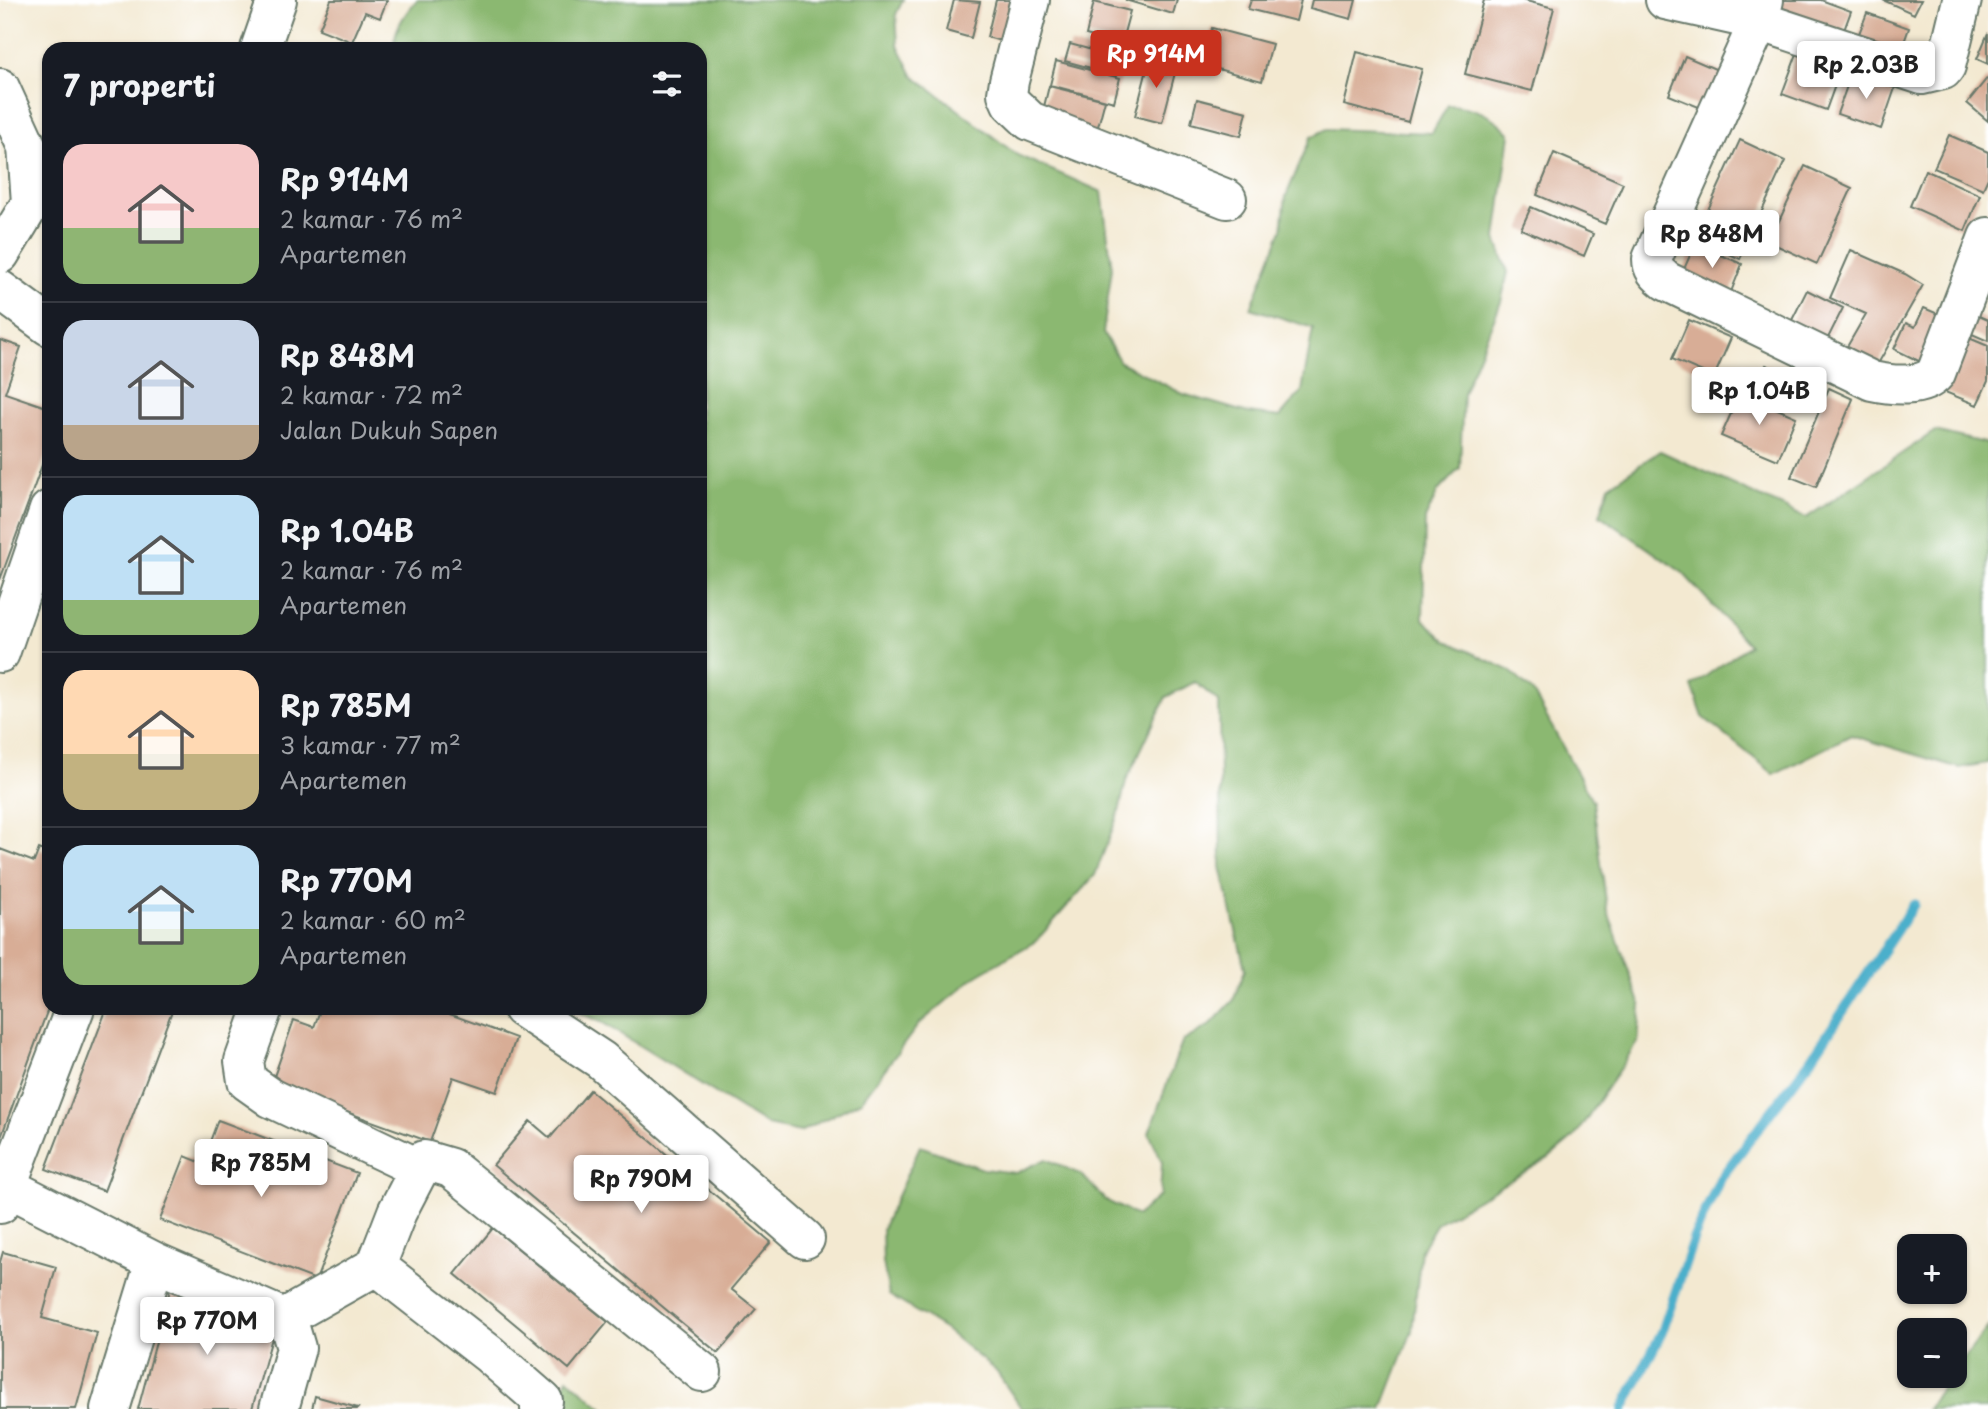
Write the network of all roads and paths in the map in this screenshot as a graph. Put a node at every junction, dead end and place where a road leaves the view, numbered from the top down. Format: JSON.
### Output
{"nodes":[{"id":1,"x":277,"y":0,"type":"edge"},
{"id":2,"x":1030,"y":0,"type":"edge"},
{"id":3,"x":1665,"y":0,"type":"edge"},
{"id":4,"x":1962,"y":0,"type":"edge"},
{"id":5,"x":1761,"y":10,"type":"edge"},
{"id":6,"x":262,"y":42,"type":"edge"},
{"id":7,"x":0,"y":88,"type":"edge"},
{"id":8,"x":1227,"y":199,"type":"dead end"},
{"id":9,"x":40,"y":209,"type":"edge"},
{"id":10,"x":1988,"y":237,"type":"edge"},
{"id":11,"x":0,"y":254,"type":"edge"},
{"id":12,"x":0,"y":290,"type":"edge"},
{"id":13,"x":42,"y":321,"type":"edge"},
{"id":14,"x":42,"y":530,"type":"edge"},
{"id":15,"x":0,"y":653,"type":"edge"},
{"id":16,"x":72,"y":1015,"type":"edge"},
{"id":17,"x":261,"y":1015,"type":"edge"},
{"id":18,"x":533,"y":1015,"type":"edge"},
{"id":19,"x":420,"y":1169,"type":"junction"},
{"id":20,"x":2,"y":1191,"type":"edge"},
{"id":21,"x":805,"y":1238,"type":"dead end"},
{"id":22,"x":155,"y":1262,"type":"junction"},
{"id":23,"x":376,"y":1266,"type":"junction"},
{"id":24,"x":284,"y":1318,"type":"junction"},
{"id":25,"x":702,"y":1372,"type":"dead end"},
{"id":26,"x":110,"y":1409,"type":"edge"},
{"id":27,"x":279,"y":1409,"type":"edge"},
{"id":28,"x":540,"y":1409,"type":"edge"}],
"edges":[{"from":1,"to":6,"type":"street"},
{"from":2,"to":8,"type":"street"},
{"from":3,"to":5,"type":"street"},
{"from":4,"to":5,"type":"street"},
{"from":5,"to":10,"type":"street"},
{"from":7,"to":9,"type":"street"},
{"from":9,"to":11,"type":"street"},
{"from":12,"to":13,"type":"street"},
{"from":14,"to":15,"type":"street"},
{"from":16,"to":20,"type":"street"},
{"from":17,"to":19,"type":"street"},
{"from":18,"to":21,"type":"street"},
{"from":19,"to":23,"type":"street"},
{"from":19,"to":25,"type":"street"},
{"from":20,"to":22,"type":"street"},
{"from":22,"to":24,"type":"street"},
{"from":22,"to":26,"type":"street"},
{"from":23,"to":24,"type":"street"},
{"from":23,"to":28,"type":"street"},
{"from":24,"to":27,"type":"street"}]}
